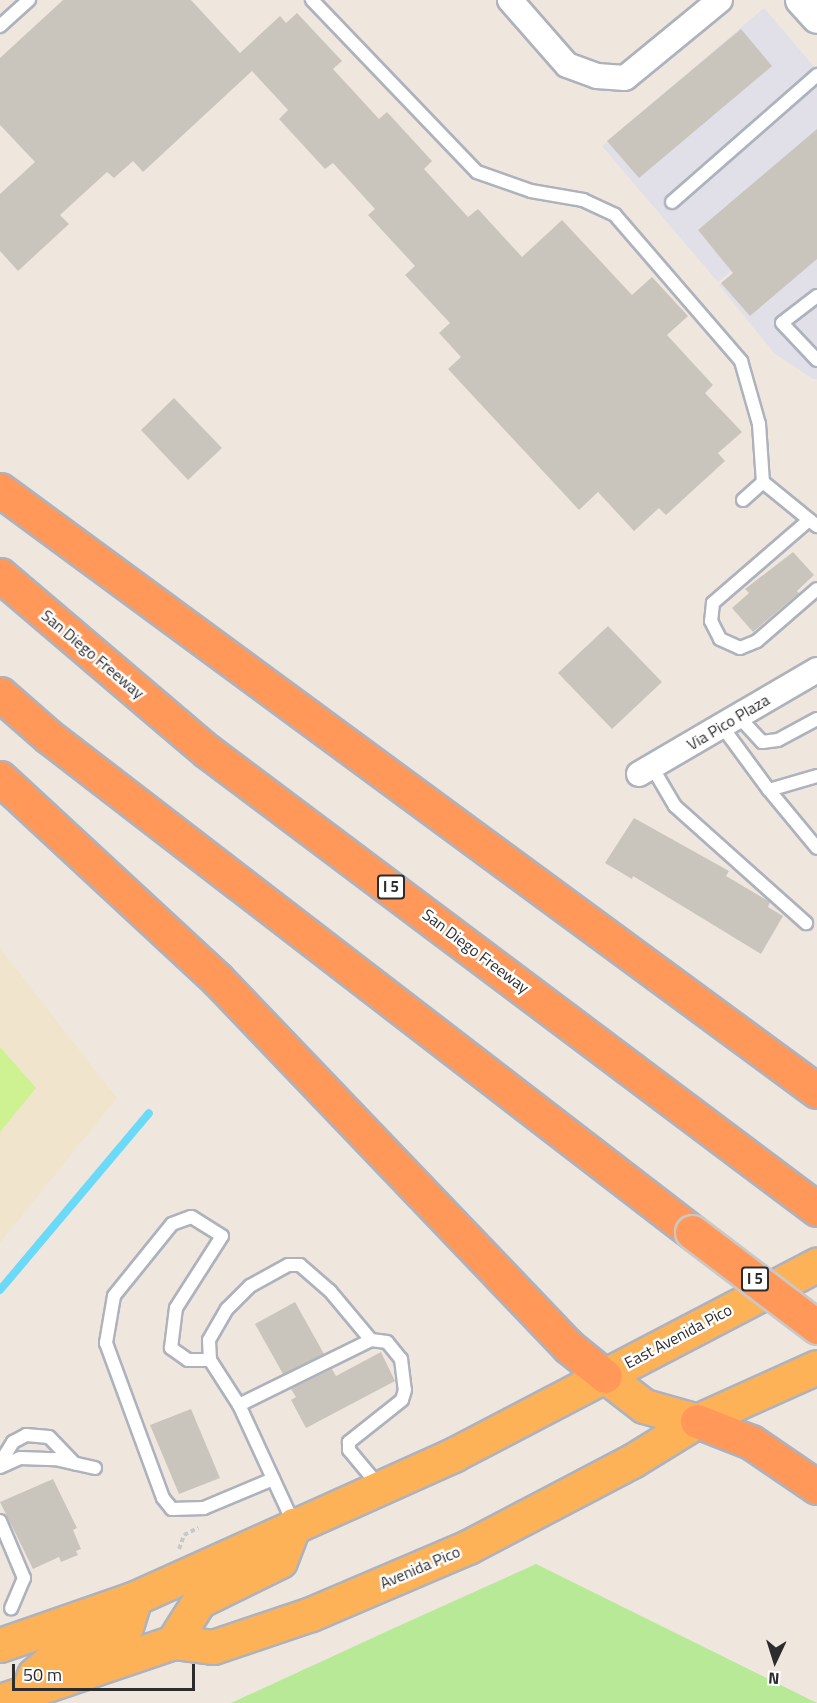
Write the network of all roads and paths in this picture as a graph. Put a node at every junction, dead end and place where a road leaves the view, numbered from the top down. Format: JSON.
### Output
{"nodes":[{"id":1,"x":29,"y":0,"type":"edge"},
{"id":2,"x":312,"y":0,"type":"edge"},
{"id":3,"x":510,"y":0,"type":"edge"},
{"id":4,"x":720,"y":0,"type":"edge"},
{"id":5,"x":801,"y":0,"type":"edge"},
{"id":6,"x":817,"y":18,"type":"edge"},
{"id":7,"x":0,"y":26,"type":"edge"},
{"id":8,"x":817,"y":75,"type":"edge"},
{"id":9,"x":672,"y":202,"type":"dead end"},
{"id":10,"x":817,"y":296,"type":"edge"},
{"id":11,"x":817,"y":360,"type":"edge"},
{"id":12,"x":763,"y":483,"type":"junction"},
{"id":13,"x":0,"y":490,"type":"edge"},
{"id":14,"x":743,"y":500,"type":"dead end"},
{"id":15,"x":813,"y":523,"type":"edge"},
{"id":16,"x":0,"y":575,"type":"edge"},
{"id":17,"x":817,"y":589,"type":"edge"},
{"id":18,"x":817,"y":670,"type":"edge"},
{"id":19,"x":0,"y":694,"type":"edge"},
{"id":20,"x":817,"y":719,"type":"edge"},
{"id":21,"x":729,"y":720,"type":"junction"},
{"id":22,"x":645,"y":770,"type":"joint"},
{"id":23,"x":817,"y":776,"type":"edge"},
{"id":24,"x":0,"y":778,"type":"edge"},
{"id":25,"x":769,"y":790,"type":"junction"},
{"id":26,"x":817,"y":848,"type":"edge"},
{"id":27,"x":806,"y":922,"type":"dead end"},
{"id":28,"x":817,"y":1091,"type":"edge"},
{"id":29,"x":817,"y":1209,"type":"edge"},
{"id":30,"x":817,"y":1265,"type":"edge"},
{"id":31,"x":817,"y":1327,"type":"edge"},
{"id":32,"x":371,"y":1340,"type":"junction"},
{"id":33,"x":210,"y":1360,"type":"junction"},
{"id":34,"x":817,"y":1367,"type":"edge"},
{"id":35,"x":605,"y":1376,"type":"junction"},
{"id":36,"x":239,"y":1405,"type":"junction"},
{"id":37,"x":697,"y":1421,"type":"junction"},
{"id":38,"x":75,"y":1464,"type":"junction"},
{"id":39,"x":0,"y":1465,"type":"edge"},
{"id":40,"x":95,"y":1468,"type":"dead end"},
{"id":41,"x":273,"y":1479,"type":"junction"},
{"id":42,"x":380,"y":1487,"type":"junction"},
{"id":43,"x":817,"y":1487,"type":"edge"},
{"id":44,"x":204,"y":1508,"type":"junction"},
{"id":45,"x":0,"y":1521,"type":"edge"},
{"id":46,"x":294,"y":1525,"type":"junction"},
{"id":47,"x":177,"y":1559,"type":"dead end"},
{"id":48,"x":135,"y":1598,"type":"junction"},
{"id":49,"x":11,"y":1608,"type":"dead end"},
{"id":50,"x":173,"y":1642,"type":"junction"},
{"id":51,"x":0,"y":1645,"type":"edge"},
{"id":52,"x":14,"y":1698,"type":"edge"}],
"edges":[{"from":1,"to":7,"type":"lane"},
{"from":2,"to":12,"type":"lane"},
{"from":3,"to":4,"type":"street"},
{"from":5,"to":6,"type":"street"},
{"from":8,"to":9,"type":"lane"},
{"from":10,"to":11,"type":"lane"},
{"from":12,"to":14,"type":"lane"},
{"from":12,"to":15,"type":"lane"},
{"from":13,"to":28,"type":"highway"},
{"from":15,"to":17,"type":"lane"},
{"from":16,"to":29,"type":"highway","name":"San Diego Freeway","number":"I 5"},
{"from":18,"to":21,"type":"street","name":"Via Pico Plaza"},
{"from":19,"to":31,"type":"highway","number":"I 5","bridge":true},
{"from":20,"to":21,"type":"lane"},
{"from":21,"to":22,"type":"street","name":"Via Pico Plaza"},
{"from":21,"to":25,"type":"lane"},
{"from":22,"to":27,"type":"lane"},
{"from":23,"to":25,"type":"lane"},
{"from":24,"to":35,"type":"highway"},
{"from":25,"to":26,"type":"lane"},
{"from":30,"to":35,"type":"highway","name":"East Avenida Pico"},
{"from":32,"to":33,"type":"lane"},
{"from":32,"to":36,"type":"lane"},
{"from":32,"to":42,"type":"lane"},
{"from":33,"to":36,"type":"lane"},
{"from":33,"to":44,"type":"lane"},
{"from":34,"to":37,"type":"highway","name":"Avenida Pico"},
{"from":35,"to":37,"type":"highway"},
{"from":35,"to":42,"type":"highway"},
{"from":36,"to":41,"type":"lane"},
{"from":37,"to":43,"type":"highway"},
{"from":37,"to":50,"type":"highway","name":"Avenida Pico"},
{"from":38,"to":39,"type":"lane"},
{"from":38,"to":39,"type":"lane"},
{"from":38,"to":40,"type":"lane"},
{"from":41,"to":44,"type":"lane"},
{"from":41,"to":46,"type":"lane"},
{"from":42,"to":46,"type":"highway"},
{"from":44,"to":47,"type":"path"},
{"from":45,"to":49,"type":"lane"},
{"from":46,"to":48,"type":"highway"},
{"from":46,"to":50,"type":"highway"},
{"from":48,"to":51,"type":"highway"},
{"from":48,"to":52,"type":"highway"},
{"from":50,"to":52,"type":"highway","name":"Avenida Pico"}]}
